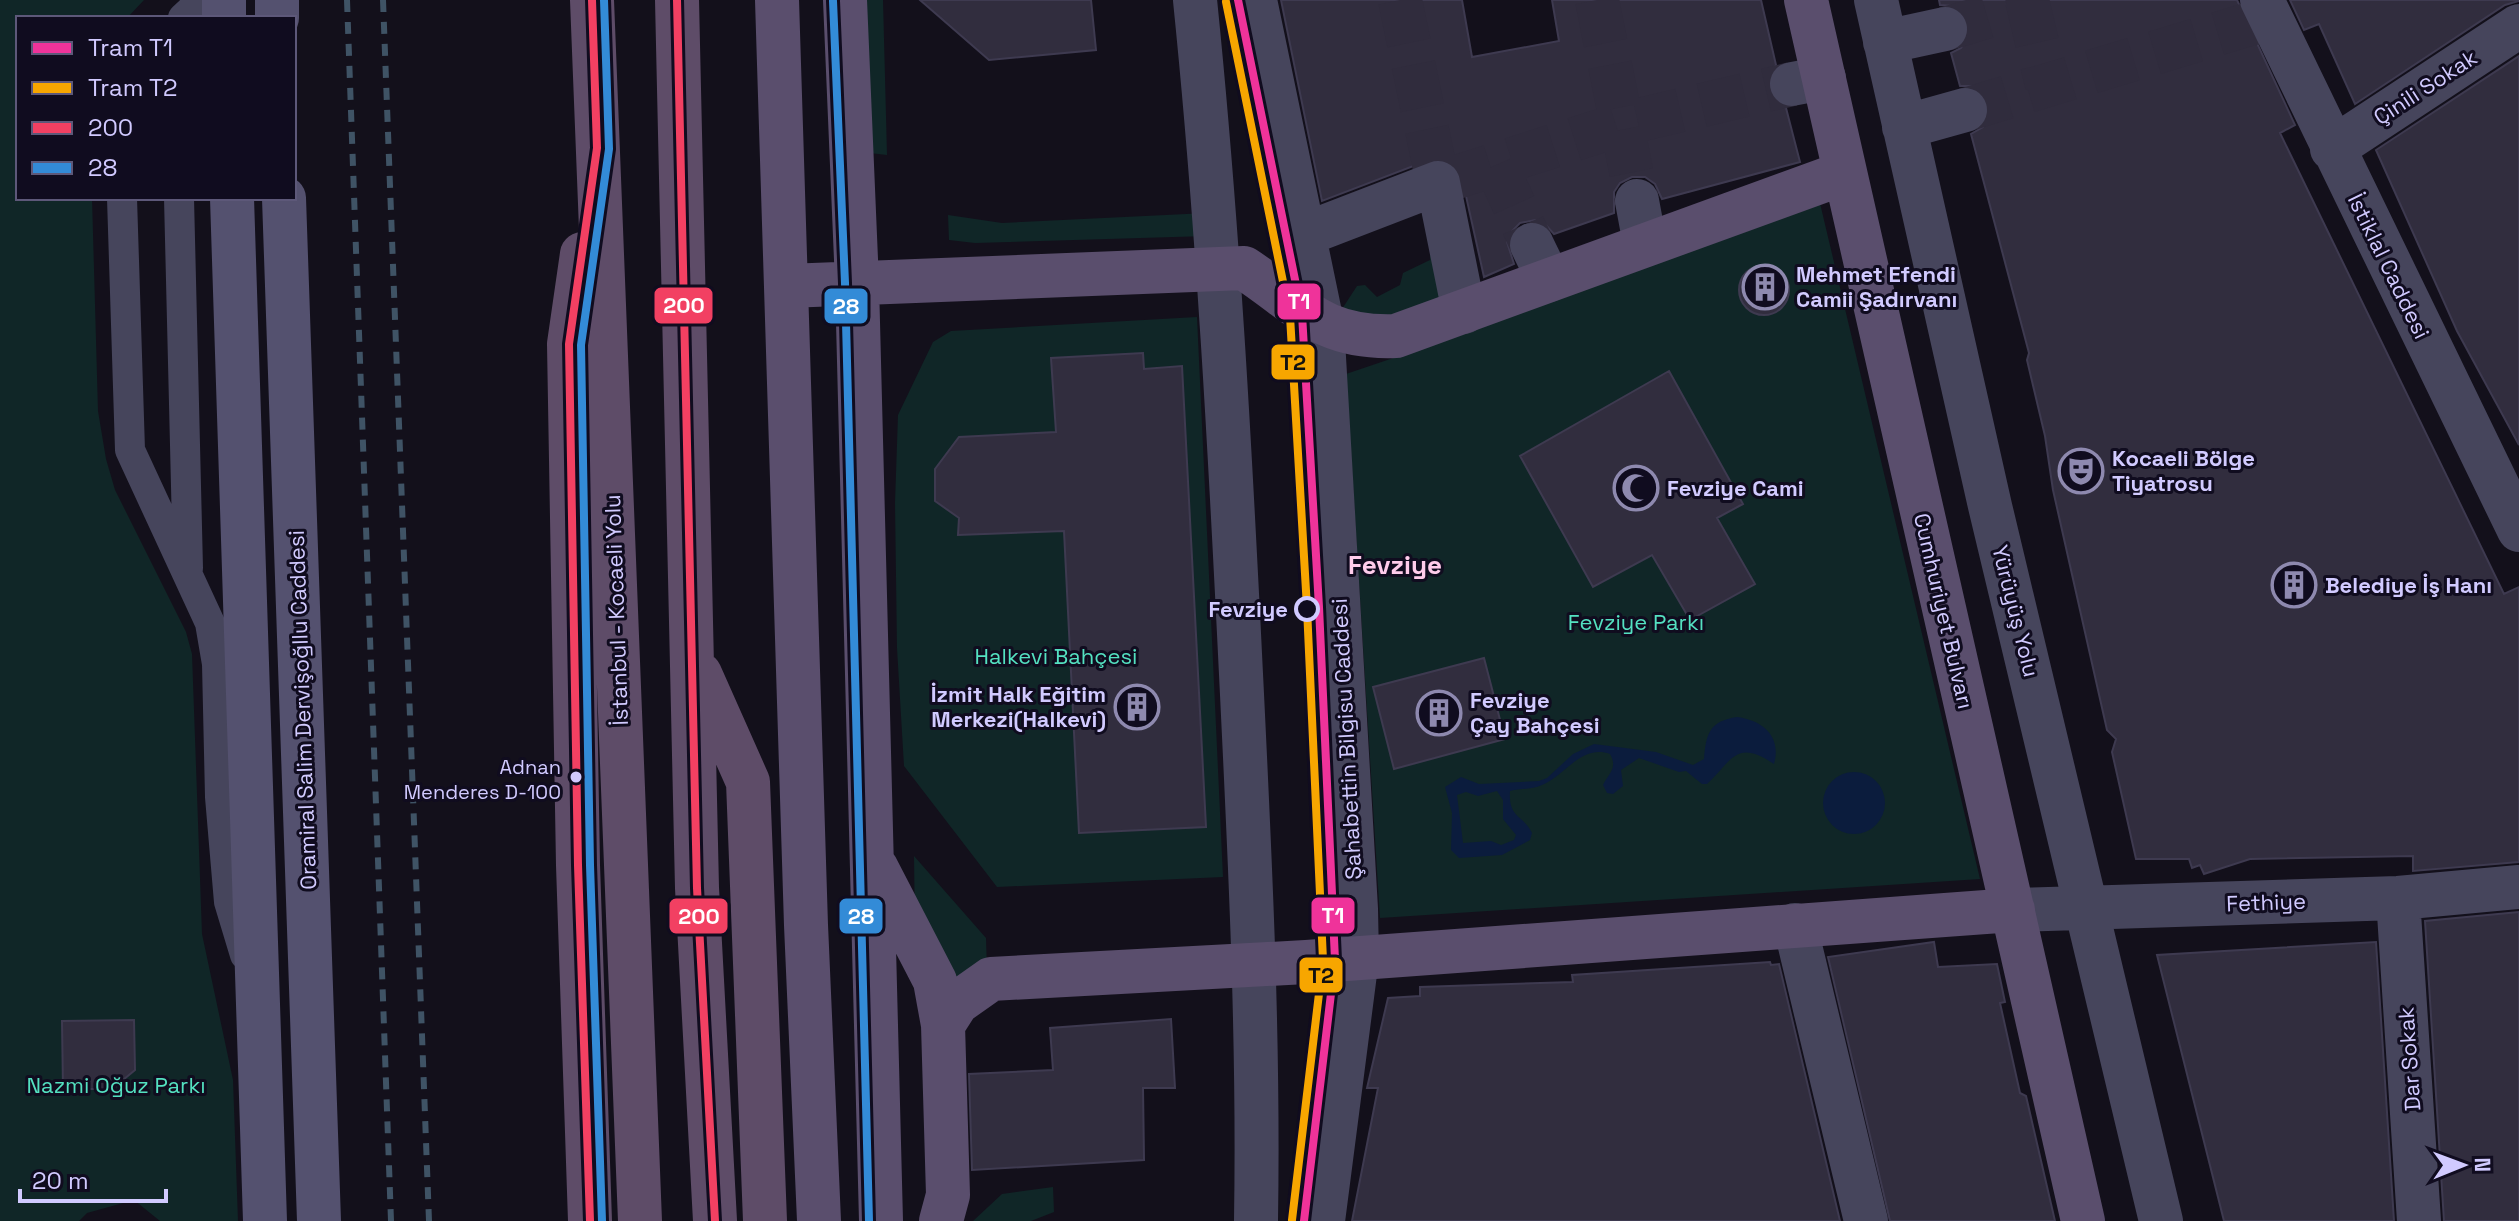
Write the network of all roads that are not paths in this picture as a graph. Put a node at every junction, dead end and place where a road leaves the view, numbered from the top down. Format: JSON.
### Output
{"nodes":[{"id":1,"x":202,"y":0,"type":"edge"},
{"id":2,"x":592,"y":0,"type":"edge"},
{"id":3,"x":677,"y":0,"type":"edge"},
{"id":4,"x":777,"y":0,"type":"edge"},
{"id":5,"x":845,"y":0,"type":"edge"},
{"id":6,"x":1195,"y":0,"type":"edge"},
{"id":7,"x":1255,"y":0,"type":"edge"},
{"id":8,"x":1806,"y":0,"type":"edge"},
{"id":9,"x":1876,"y":0,"type":"edge"},
{"id":10,"x":2262,"y":0,"type":"edge"},
{"id":11,"x":185,"y":16,"type":"edge"},
{"id":12,"x":2519,"y":26,"type":"edge"},
{"id":13,"x":1945,"y":29,"type":"tunnel mouth"},
{"id":14,"x":1885,"y":42,"type":"junction"},
{"id":15,"x":1965,"y":110,"type":"tunnel mouth"},
{"id":16,"x":1904,"y":127,"type":"junction"},
{"id":17,"x":597,"y":148,"type":"junction"},
{"id":18,"x":2332,"y":149,"type":"junction"},
{"id":19,"x":1844,"y":173,"type":"junction"},
{"id":20,"x":122,"y":200,"type":"edge"},
{"id":21,"x":179,"y":200,"type":"edge"},
{"id":22,"x":232,"y":200,"type":"edge"},
{"id":23,"x":284,"y":200,"type":"edge"},
{"id":24,"x":1637,"y":201,"type":"tunnel mouth"},
{"id":25,"x":1303,"y":235,"type":"junction"},
{"id":26,"x":1645,"y":244,"type":"junction"},
{"id":27,"x":1220,"y":269,"type":"junction"},
{"id":28,"x":857,"y":283,"type":"junction"},
{"id":29,"x":787,"y":286,"type":"junction"},
{"id":30,"x":1464,"y":312,"type":"junction"},
{"id":31,"x":1322,"y":323,"type":"junction"},
{"id":32,"x":2519,"y":530,"type":"edge"},
{"id":33,"x":189,"y":576,"type":"junction"},
{"id":34,"x":692,"y":657,"type":"junction"},
{"id":35,"x":871,"y":857,"type":"junction"},
{"id":36,"x":2519,"y":887,"type":"edge"},
{"id":37,"x":2398,"y":898,"type":"junction"},
{"id":38,"x":2088,"y":908,"type":"junction"},
{"id":39,"x":2013,"y":910,"type":"junction"},
{"id":40,"x":1795,"y":925,"type":"junction"},
{"id":41,"x":1357,"y":958,"type":"junction"},
{"id":42,"x":1255,"y":965,"type":"junction"},
{"id":43,"x":258,"y":997,"type":"junction"},
{"id":44,"x":943,"y":1025,"type":"junction"},
{"id":45,"x":265,"y":1221,"type":"edge"},
{"id":46,"x":319,"y":1221,"type":"edge"},
{"id":47,"x":590,"y":1221,"type":"edge"},
{"id":48,"x":640,"y":1221,"type":"edge"},
{"id":49,"x":715,"y":1221,"type":"edge"},
{"id":50,"x":765,"y":1221,"type":"edge"},
{"id":51,"x":819,"y":1221,"type":"edge"},
{"id":52,"x":881,"y":1221,"type":"edge"},
{"id":53,"x":941,"y":1221,"type":"edge"},
{"id":54,"x":1256,"y":1221,"type":"edge"},
{"id":55,"x":1323,"y":1221,"type":"edge"},
{"id":56,"x":1866,"y":1221,"type":"edge"},
{"id":57,"x":2083,"y":1221,"type":"edge"},
{"id":58,"x":2161,"y":1221,"type":"edge"},
{"id":59,"x":2419,"y":1221,"type":"edge"}],
"edges":[{"from":1,"to":11,"type":"lane"},
{"from":2,"to":17,"type":"highway","name":"İstanbul - Kocaeli Yolu"},
{"from":3,"to":34,"type":"highway"},
{"from":4,"to":29,"type":"main road"},
{"from":5,"to":28,"type":"main road"},
{"from":6,"to":27,"type":"street"},
{"from":7,"to":25,"type":"street","name":"Şahabettin Bilgisu Caddesi"},
{"from":8,"to":19,"type":"main road","name":"Cumhuriyet Bulvarı"},
{"from":9,"to":14,"type":"street","name":"Yürüyüş Yolu"},
{"from":10,"to":18,"type":"street","name":"İstiklal Caddesi"},
{"from":12,"to":18,"type":"street","name":"Çinili Sokak"},
{"from":13,"to":14,"type":"street"},
{"from":14,"to":16,"type":"street","name":"Yürüyüş Yolu"},
{"from":15,"to":16,"type":"street"},
{"from":16,"to":38,"type":"street","name":"Yürüyüş Yolu"},
{"from":17,"to":47,"type":"highway"},
{"from":17,"to":48,"type":"highway","name":"İstanbul - Kocaeli Yolu"},
{"from":18,"to":32,"type":"street","name":"İstiklal Caddesi"},
{"from":19,"to":26,"type":"main road"},
{"from":19,"to":39,"type":"main road","name":"Cumhuriyet Bulvarı"},
{"from":20,"to":33,"type":"lane"},
{"from":21,"to":33,"type":"lane"},
{"from":22,"to":43,"type":"main road"},
{"from":23,"to":46,"type":"main road","name":"Oramiral Salim Dervişoğllu Caddesi"},
{"from":24,"to":26,"type":"street"},
{"from":25,"to":30,"type":"street"},
{"from":25,"to":31,"type":"street","name":"Şahabettin Bilgisu Caddesi"},
{"from":26,"to":30,"type":"main road"},
{"from":27,"to":28,"type":"main road"},
{"from":27,"to":31,"type":"main road"},
{"from":27,"to":42,"type":"street"},
{"from":28,"to":29,"type":"main road"},
{"from":28,"to":35,"type":"main road"},
{"from":29,"to":51,"type":"main road"},
{"from":30,"to":31,"type":"main road"},
{"from":31,"to":41,"type":"street","name":"Şahabettin Bilgisu Caddesi"},
{"from":33,"to":43,"type":"lane"},
{"from":34,"to":49,"type":"highway"},
{"from":34,"to":50,"type":"highway"},
{"from":35,"to":44,"type":"main road"},
{"from":35,"to":52,"type":"main road"},
{"from":36,"to":37,"type":"street","name":"Fethiye"},
{"from":37,"to":38,"type":"street","name":"Fethiye"},
{"from":37,"to":59,"type":"street","name":"Dar Sokak"},
{"from":38,"to":39,"type":"street","name":"Fethiye"},
{"from":38,"to":58,"type":"street","name":"Yürüyüş Yolu"},
{"from":39,"to":40,"type":"main road"},
{"from":39,"to":57,"type":"main road","name":"Cumhuriyet Bulvarı"},
{"from":40,"to":41,"type":"main road"},
{"from":40,"to":56,"type":"street"},
{"from":41,"to":42,"type":"main road"},
{"from":41,"to":55,"type":"street","name":"Şahabettin Bilgisu Caddesi"},
{"from":42,"to":44,"type":"main road"},
{"from":42,"to":54,"type":"street"},
{"from":43,"to":45,"type":"main road"},
{"from":44,"to":53,"type":"main road"}]}
